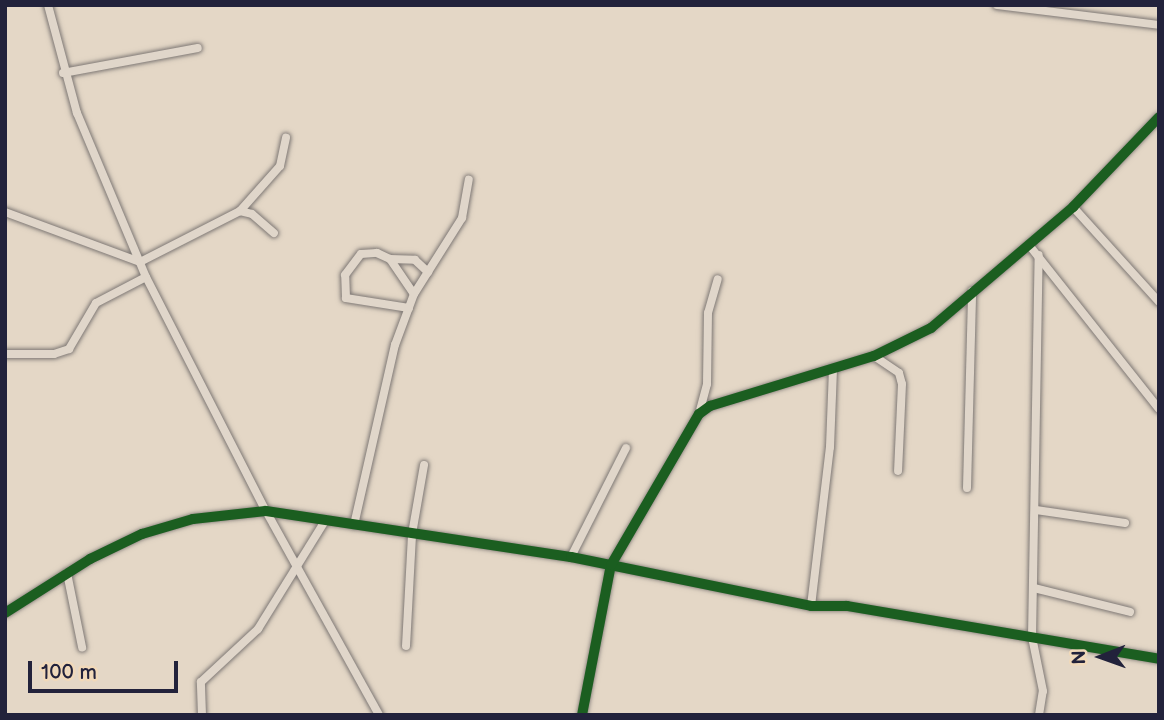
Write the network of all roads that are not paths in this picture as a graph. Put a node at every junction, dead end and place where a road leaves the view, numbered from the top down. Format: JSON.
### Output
{"nodes":[{"id":1,"x":48,"y":5,"type":"edge"},
{"id":2,"x":997,"y":5,"type":"edge"},
{"id":3,"x":1159,"y":25,"type":"edge"},
{"id":4,"x":198,"y":48,"type":"dead end"},
{"id":5,"x":63,"y":73,"type":"junction"},
{"id":6,"x":1159,"y":117,"type":"edge"},
{"id":7,"x":286,"y":138,"type":"dead end"},
{"id":8,"x":469,"y":180,"type":"dead end"},
{"id":9,"x":1073,"y":207,"type":"junction"},
{"id":10,"x":240,"y":211,"type":"junction"},
{"id":11,"x":5,"y":212,"type":"edge"},
{"id":12,"x":274,"y":233,"type":"dead end"},
{"id":13,"x":1029,"y":245,"type":"junction"},
{"id":14,"x":1039,"y":255,"type":"junction"},
{"id":15,"x":390,"y":259,"type":"junction"},
{"id":16,"x":140,"y":262,"type":"junction"},
{"id":17,"x":428,"y":272,"type":"junction"},
{"id":18,"x":146,"y":277,"type":"junction"},
{"id":19,"x":718,"y":279,"type":"dead end"},
{"id":20,"x":972,"y":291,"type":"junction"},
{"id":21,"x":414,"y":294,"type":"junction"},
{"id":22,"x":1159,"y":302,"type":"edge"},
{"id":23,"x":409,"y":308,"type":"junction"},
{"id":24,"x":5,"y":354,"type":"edge"},
{"id":25,"x":874,"y":356,"type":"junction"},
{"id":26,"x":833,"y":368,"type":"junction"},
{"id":27,"x":1159,"y":409,"type":"edge"},
{"id":28,"x":699,"y":414,"type":"junction"},
{"id":29,"x":626,"y":448,"type":"dead end"},
{"id":30,"x":424,"y":465,"type":"dead end"},
{"id":31,"x":898,"y":471,"type":"dead end"},
{"id":32,"x":967,"y":488,"type":"dead end"},
{"id":33,"x":1036,"y":510,"type":"junction"},
{"id":34,"x":266,"y":511,"type":"junction"},
{"id":35,"x":325,"y":521,"type":"junction"},
{"id":36,"x":1125,"y":523,"type":"dead end"},
{"id":37,"x":354,"y":525,"type":"junction"},
{"id":38,"x":412,"y":534,"type":"junction"},
{"id":39,"x":572,"y":557,"type":"junction"},
{"id":40,"x":611,"y":565,"type":"junction"},
{"id":41,"x":298,"y":569,"type":"junction"},
{"id":42,"x":67,"y":572,"type":"junction"},
{"id":43,"x":1034,"y":588,"type":"junction"},
{"id":44,"x":5,"y":600,"type":"edge"},
{"id":45,"x":811,"y":606,"type":"junction"},
{"id":46,"x":7,"y":612,"type":"edge"},
{"id":47,"x":1130,"y":612,"type":"dead end"},
{"id":48,"x":1032,"y":637,"type":"junction"},
{"id":49,"x":407,"y":646,"type":"dead end"},
{"id":50,"x":82,"y":647,"type":"dead end"},
{"id":51,"x":1159,"y":659,"type":"edge"},
{"id":52,"x":202,"y":715,"type":"edge"},
{"id":53,"x":379,"y":715,"type":"edge"},
{"id":54,"x":582,"y":715,"type":"edge"},
{"id":55,"x":1039,"y":715,"type":"edge"}],
"edges":[{"from":1,"to":5,"type":"street"},
{"from":2,"to":3,"type":"street"},
{"from":4,"to":5,"type":"street"},
{"from":5,"to":16,"type":"street"},
{"from":6,"to":9,"type":"street"},
{"from":7,"to":10,"type":"street"},
{"from":8,"to":17,"type":"street"},
{"from":9,"to":13,"type":"street"},
{"from":9,"to":22,"type":"street"},
{"from":10,"to":12,"type":"street"},
{"from":10,"to":16,"type":"street"},
{"from":11,"to":16,"type":"street"},
{"from":13,"to":14,"type":"street"},
{"from":13,"to":20,"type":"street"},
{"from":14,"to":27,"type":"street"},
{"from":14,"to":33,"type":"street"},
{"from":15,"to":17,"type":"street"},
{"from":15,"to":21,"type":"street"},
{"from":15,"to":23,"type":"street"},
{"from":16,"to":18,"type":"street"},
{"from":17,"to":21,"type":"street"},
{"from":18,"to":24,"type":"street"},
{"from":18,"to":34,"type":"street"},
{"from":19,"to":28,"type":"street"},
{"from":20,"to":25,"type":"street"},
{"from":20,"to":32,"type":"street"},
{"from":21,"to":23,"type":"street"},
{"from":23,"to":37,"type":"street"},
{"from":25,"to":26,"type":"street"},
{"from":25,"to":31,"type":"street"},
{"from":26,"to":28,"type":"street"},
{"from":26,"to":45,"type":"street"},
{"from":28,"to":40,"type":"street"},
{"from":29,"to":39,"type":"street"},
{"from":30,"to":38,"type":"street"},
{"from":33,"to":36,"type":"street"},
{"from":33,"to":43,"type":"street"},
{"from":34,"to":35,"type":"street"},
{"from":34,"to":41,"type":"street"},
{"from":34,"to":42,"type":"street"},
{"from":35,"to":37,"type":"street"},
{"from":35,"to":41,"type":"street"},
{"from":37,"to":38,"type":"street"},
{"from":38,"to":39,"type":"street"},
{"from":38,"to":49,"type":"street"},
{"from":39,"to":40,"type":"street"},
{"from":40,"to":45,"type":"street"},
{"from":40,"to":54,"type":"street"},
{"from":41,"to":52,"type":"street"},
{"from":41,"to":53,"type":"street"},
{"from":42,"to":46,"type":"street"},
{"from":42,"to":50,"type":"street"},
{"from":43,"to":47,"type":"street"},
{"from":43,"to":48,"type":"street"},
{"from":44,"to":46,"type":"street"},
{"from":45,"to":48,"type":"street"},
{"from":48,"to":51,"type":"street"},
{"from":48,"to":55,"type":"street"}]}
